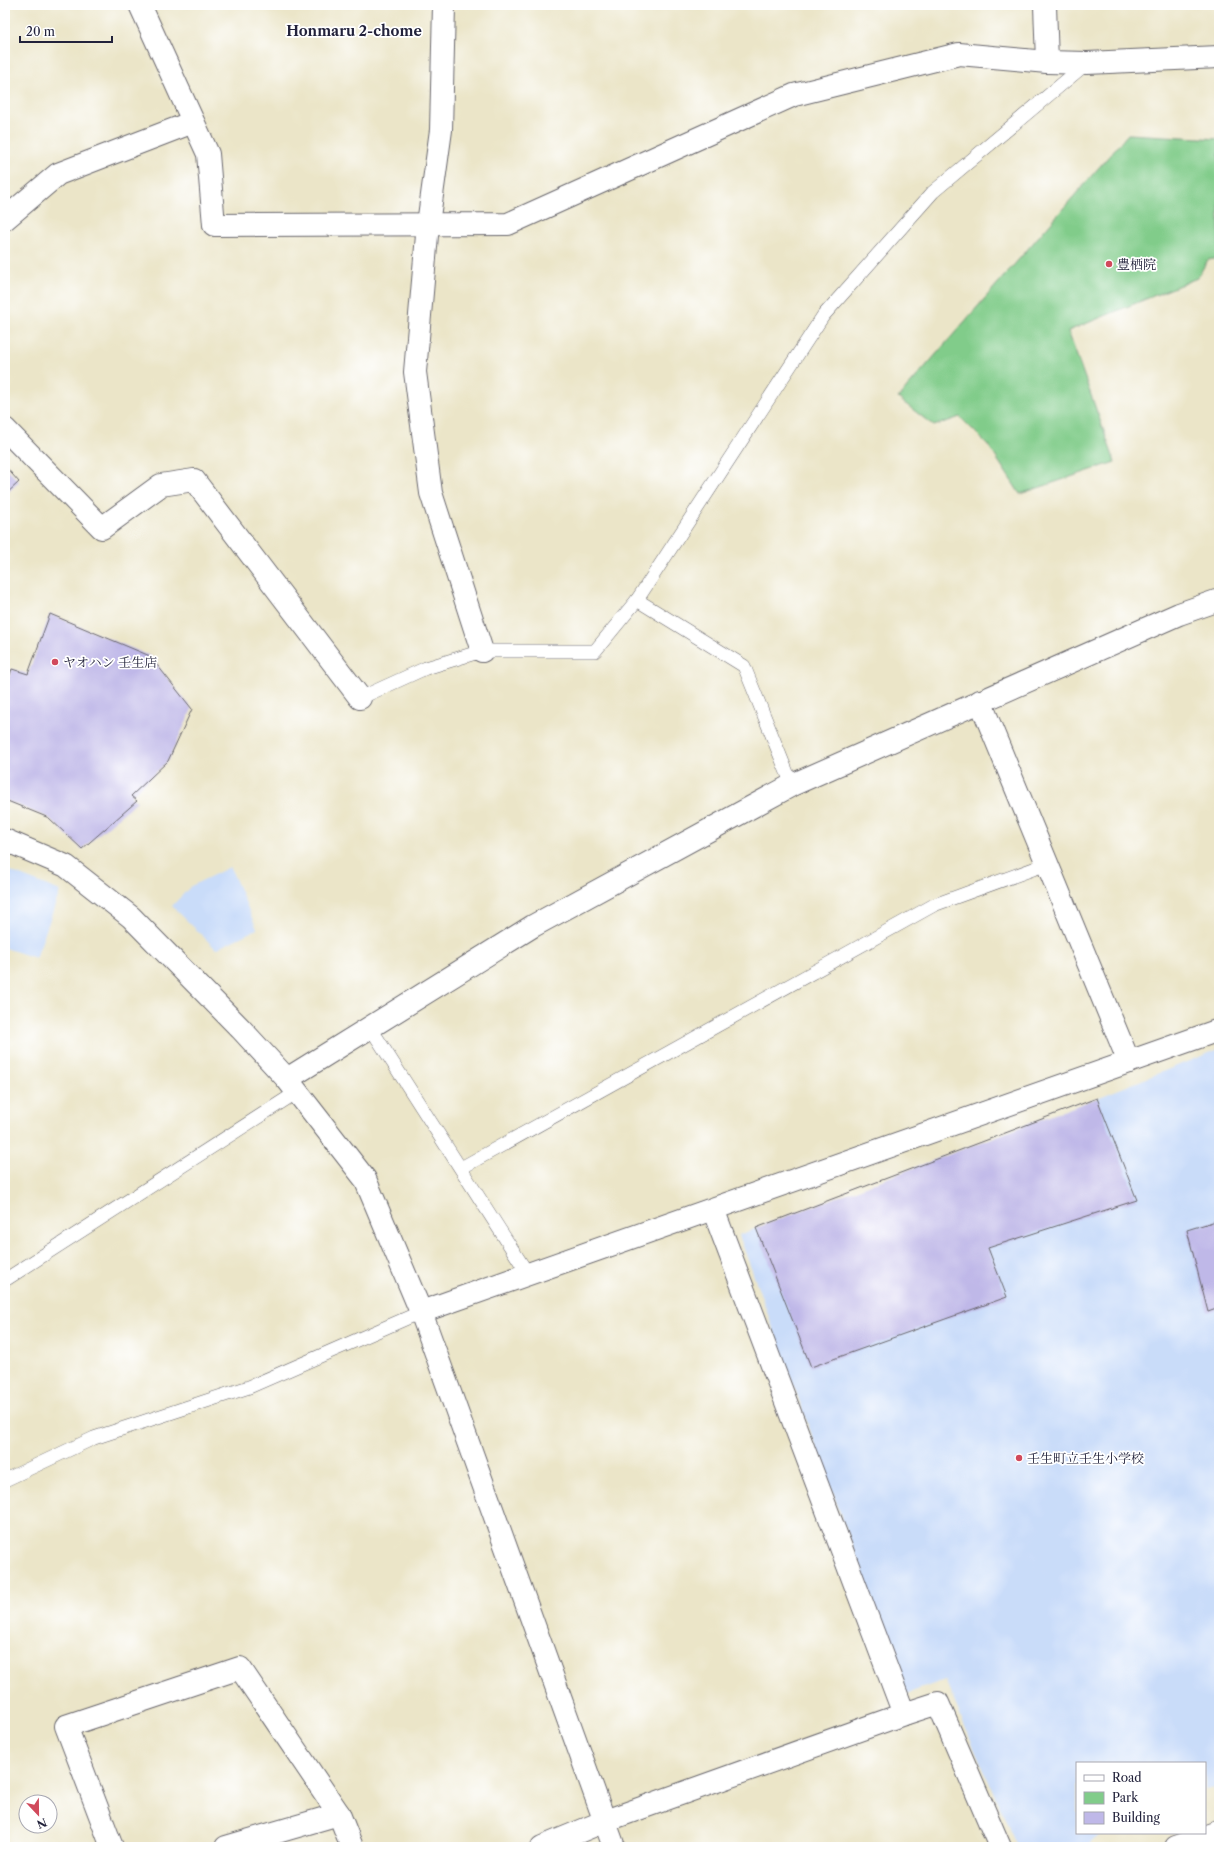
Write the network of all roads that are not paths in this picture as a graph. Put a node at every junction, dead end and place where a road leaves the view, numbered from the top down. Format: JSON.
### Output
{"nodes":[{"id":1,"x":140,"y":5,"type":"edge"},
{"id":2,"x":444,"y":5,"type":"edge"},
{"id":3,"x":1045,"y":5,"type":"edge"},
{"id":4,"x":1219,"y":57,"type":"edge"},
{"id":5,"x":1047,"y":62,"type":"junction"},
{"id":6,"x":1087,"y":63,"type":"junction"},
{"id":7,"x":193,"y":122,"type":"junction"},
{"id":8,"x":5,"y":219,"type":"edge"},
{"id":9,"x":428,"y":224,"type":"junction"},
{"id":10,"x":5,"y":429,"type":"edge"},
{"id":11,"x":637,"y":600,"type":"junction"},
{"id":12,"x":1219,"y":600,"type":"edge"},
{"id":13,"x":482,"y":650,"type":"junction"},
{"id":14,"x":360,"y":698,"type":"joint"},
{"id":15,"x":980,"y":701,"type":"junction"},
{"id":16,"x":792,"y":784,"type":"junction"},
{"id":17,"x":5,"y":840,"type":"edge"},
{"id":18,"x":1047,"y":864,"type":"junction"},
{"id":19,"x":370,"y":1027,"type":"junction"},
{"id":20,"x":1219,"y":1030,"type":"edge"},
{"id":21,"x":1129,"y":1062,"type":"junction"},
{"id":22,"x":292,"y":1085,"type":"junction"},
{"id":23,"x":461,"y":1168,"type":"junction"},
{"id":24,"x":713,"y":1209,"type":"junction"},
{"id":25,"x":528,"y":1274,"type":"junction"},
{"id":26,"x":5,"y":1280,"type":"edge"},
{"id":27,"x":422,"y":1312,"type":"junction"},
{"id":28,"x":5,"y":1480,"type":"edge"},
{"id":29,"x":904,"y":1714,"type":"junction"},
{"id":30,"x":339,"y":1814,"type":"junction"},
{"id":31,"x":605,"y":1821,"type":"junction"},
{"id":32,"x":1219,"y":1832,"type":"edge"},
{"id":33,"x":112,"y":1847,"type":"edge"},
{"id":34,"x":226,"y":1847,"type":"edge"},
{"id":35,"x":352,"y":1847,"type":"edge"},
{"id":36,"x":542,"y":1847,"type":"edge"},
{"id":37,"x":614,"y":1847,"type":"edge"},
{"id":38,"x":1000,"y":1847,"type":"edge"},
{"id":39,"x":1176,"y":1847,"type":"edge"}],
"edges":[{"from":1,"to":7,"type":"street"},
{"from":2,"to":9,"type":"street"},
{"from":3,"to":5,"type":"street"},
{"from":4,"to":6,"type":"street"},
{"from":5,"to":6,"type":"street"},
{"from":5,"to":9,"type":"street"},
{"from":6,"to":11,"type":"lane"},
{"from":7,"to":8,"type":"street"},
{"from":7,"to":9,"type":"street"},
{"from":9,"to":13,"type":"street"},
{"from":10,"to":14,"type":"street"},
{"from":11,"to":13,"type":"lane"},
{"from":11,"to":16,"type":"lane"},
{"from":12,"to":15,"type":"street"},
{"from":13,"to":14,"type":"lane"},
{"from":15,"to":16,"type":"street"},
{"from":15,"to":18,"type":"street"},
{"from":16,"to":19,"type":"street"},
{"from":17,"to":22,"type":"street"},
{"from":18,"to":21,"type":"street"},
{"from":18,"to":23,"type":"lane"},
{"from":19,"to":22,"type":"street"},
{"from":19,"to":23,"type":"lane"},
{"from":20,"to":21,"type":"street"},
{"from":21,"to":24,"type":"street"},
{"from":22,"to":26,"type":"lane"},
{"from":22,"to":27,"type":"street"},
{"from":23,"to":25,"type":"lane"},
{"from":24,"to":25,"type":"street"},
{"from":24,"to":29,"type":"street"},
{"from":25,"to":27,"type":"street"},
{"from":27,"to":28,"type":"lane"},
{"from":27,"to":31,"type":"street"},
{"from":29,"to":31,"type":"street"},
{"from":29,"to":38,"type":"street"},
{"from":30,"to":33,"type":"street"},
{"from":30,"to":34,"type":"street"},
{"from":30,"to":35,"type":"street"},
{"from":31,"to":36,"type":"street"},
{"from":31,"to":37,"type":"street"},
{"from":32,"to":39,"type":"street"}]}
